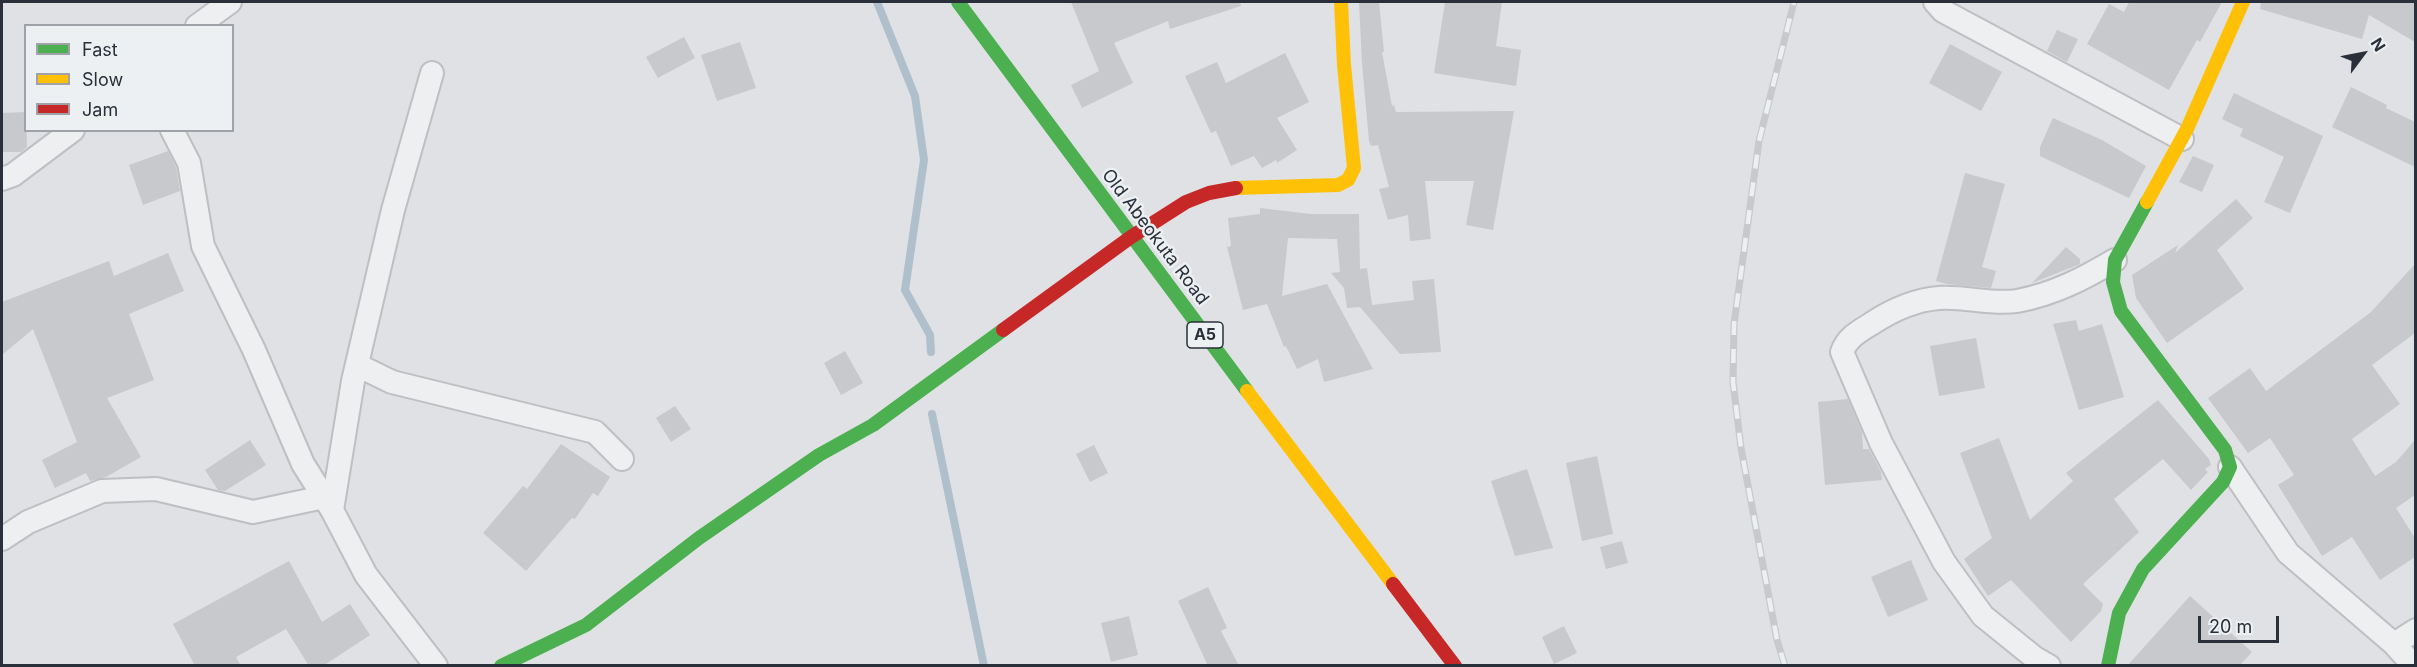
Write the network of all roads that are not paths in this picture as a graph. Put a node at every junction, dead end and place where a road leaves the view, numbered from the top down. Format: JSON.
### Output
{"nodes":[{"id":1,"x":230,"y":2,"type":"edge"},
{"id":2,"x":958,"y":2,"type":"edge"},
{"id":3,"x":1341,"y":2,"type":"edge"},
{"id":4,"x":1935,"y":2,"type":"edge"},
{"id":5,"x":2243,"y":2,"type":"edge"},
{"id":6,"x":200,"y":24,"type":"edge"},
{"id":7,"x":432,"y":73,"type":"dead end"},
{"id":8,"x":70,"y":132,"type":"edge"},
{"id":9,"x":173,"y":132,"type":"edge"},
{"id":10,"x":2182,"y":139,"type":"junction"},
{"id":11,"x":2,"y":179,"type":"edge"},
{"id":12,"x":1131,"y":237,"type":"junction"},
{"id":13,"x":2115,"y":260,"type":"junction"},
{"id":14,"x":357,"y":364,"type":"junction"},
{"id":15,"x":622,"y":459,"type":"dead end"},
{"id":16,"x":2230,"y":467,"type":"junction"},
{"id":17,"x":328,"y":503,"type":"junction"},
{"id":18,"x":2,"y":539,"type":"edge"},
{"id":19,"x":2415,"y":630,"type":"edge"},
{"id":20,"x":2394,"y":644,"type":"junction"},
{"id":21,"x":436,"y":666,"type":"edge"},
{"id":22,"x":501,"y":666,"type":"edge"},
{"id":23,"x":1455,"y":666,"type":"edge"},
{"id":24,"x":2049,"y":666,"type":"edge"},
{"id":25,"x":2108,"y":666,"type":"edge"},
{"id":26,"x":2414,"y":666,"type":"edge"}],
"edges":[{"from":1,"to":6,"type":"street"},
{"from":2,"to":12,"type":"main road","name":"Old Abeokuta Road","number":"A5"},
{"from":3,"to":12,"type":"main road"},
{"from":4,"to":10,"type":"street"},
{"from":5,"to":10,"type":"main road"},
{"from":7,"to":14,"type":"street"},
{"from":8,"to":11,"type":"street"},
{"from":9,"to":17,"type":"street"},
{"from":10,"to":13,"type":"main road"},
{"from":12,"to":22,"type":"main road"},
{"from":12,"to":23,"type":"main road","name":"Old Abeokuta Road","number":"A5"},
{"from":13,"to":16,"type":"main road"},
{"from":13,"to":24,"type":"street"},
{"from":14,"to":15,"type":"street"},
{"from":14,"to":17,"type":"street"},
{"from":16,"to":20,"type":"street"},
{"from":16,"to":25,"type":"main road"},
{"from":17,"to":18,"type":"street"},
{"from":17,"to":21,"type":"street"},
{"from":19,"to":20,"type":"street"},
{"from":20,"to":26,"type":"street"}]}
